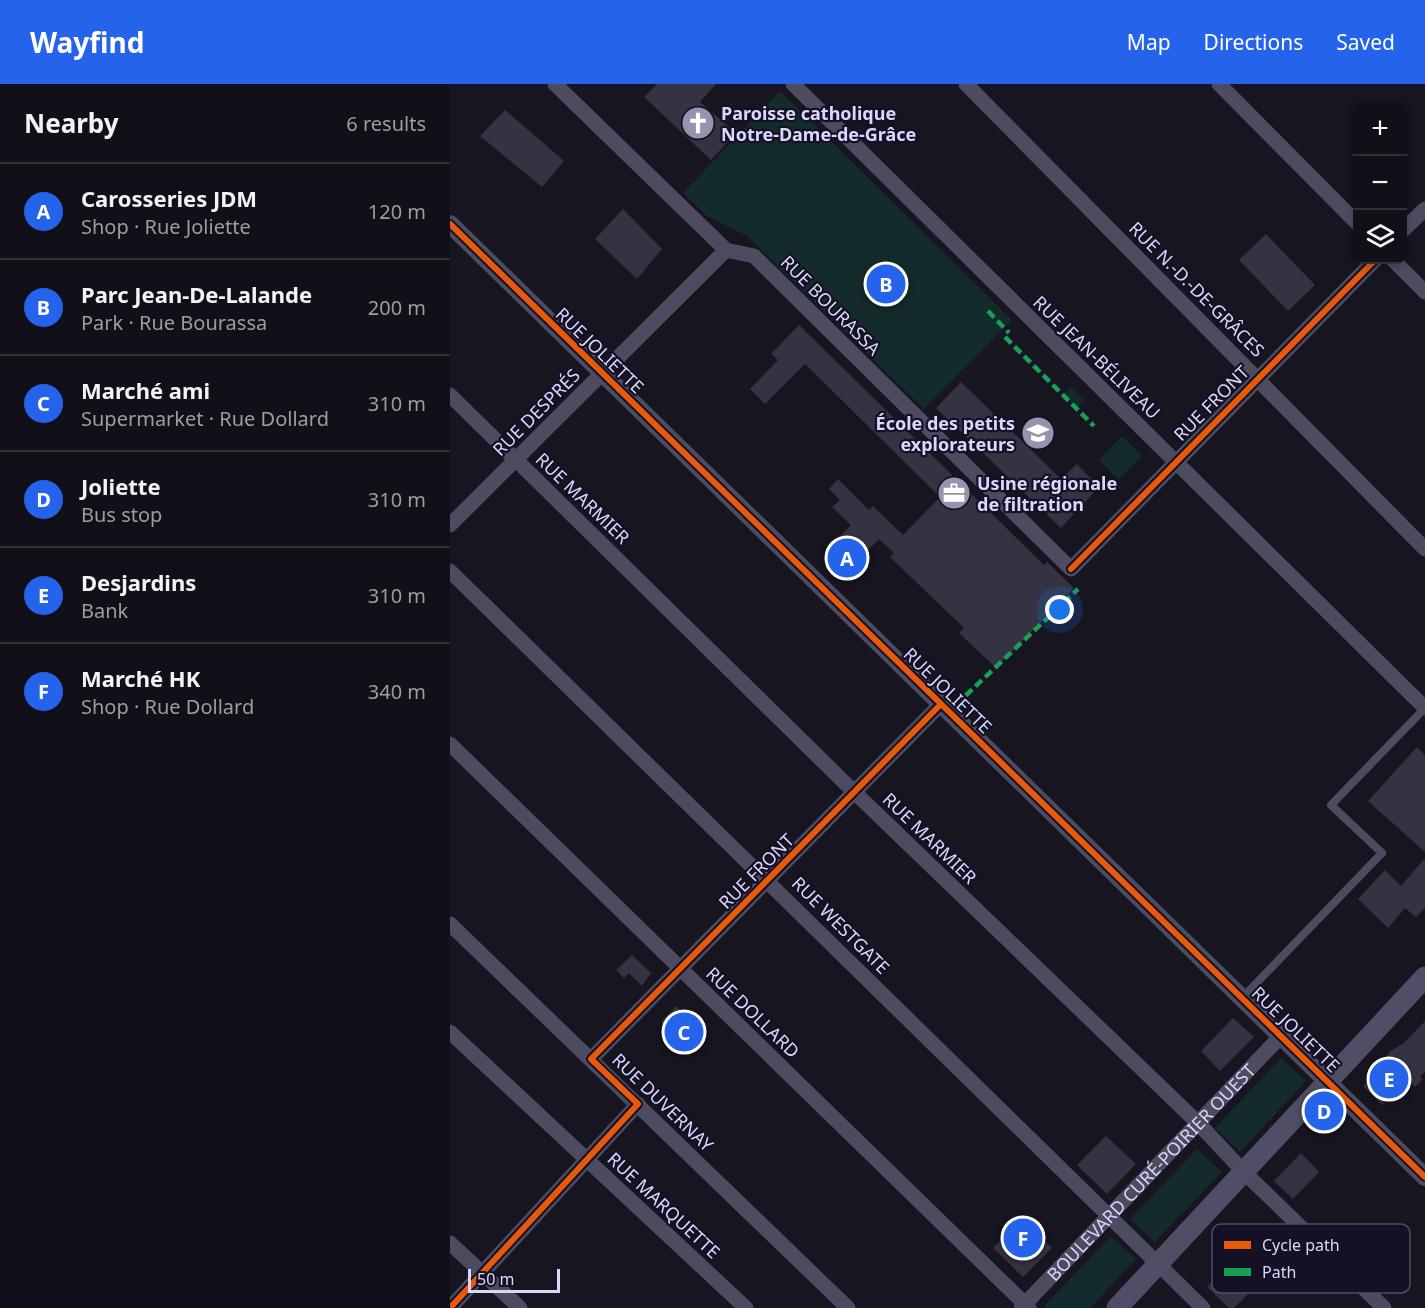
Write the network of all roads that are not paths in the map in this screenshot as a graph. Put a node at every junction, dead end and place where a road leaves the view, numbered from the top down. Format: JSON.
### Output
{"nodes":[{"id":1,"x":555,"y":84,"type":"edge"},
{"id":2,"x":793,"y":84,"type":"edge"},
{"id":3,"x":966,"y":84,"type":"edge"},
{"id":4,"x":1219,"y":84,"type":"edge"},
{"id":5,"x":1425,"y":209,"type":"edge"},
{"id":6,"x":1353,"y":219,"type":"edge"},
{"id":7,"x":450,"y":224,"type":"edge"},
{"id":8,"x":1407,"y":226,"type":"edge"},
{"id":9,"x":726,"y":250,"type":"junction"},
{"id":10,"x":1371,"y":264,"type":"edge"},
{"id":11,"x":1397,"y":264,"type":"edge"},
{"id":12,"x":1425,"y":292,"type":"edge"},
{"id":13,"x":603,"y":373,"type":"junction"},
{"id":14,"x":1257,"y":378,"type":"junction"},
{"id":15,"x":450,"y":395,"type":"edge"},
{"id":16,"x":516,"y":460,"type":"junction"},
{"id":17,"x":1175,"y":461,"type":"junction"},
{"id":18,"x":450,"y":525,"type":"edge"},
{"id":19,"x":1425,"y":549,"type":"edge"},
{"id":20,"x":1071,"y":568,"type":"joint"},
{"id":21,"x":450,"y":571,"type":"edge"},
{"id":22,"x":941,"y":704,"type":"junction"},
{"id":23,"x":1425,"y":708,"type":"edge"},
{"id":24,"x":450,"y":744,"type":"edge"},
{"id":25,"x":855,"y":792,"type":"junction"},
{"id":26,"x":768,"y":881,"type":"junction"},
{"id":27,"x":450,"y":924,"type":"edge"},
{"id":28,"x":680,"y":968,"type":"junction"},
{"id":29,"x":1424,"y":979,"type":"edge"},
{"id":30,"x":1242,"y":998,"type":"junction"},
{"id":31,"x":450,"y":1032,"type":"edge"},
{"id":32,"x":1281,"y":1036,"type":"junction"},
{"id":33,"x":591,"y":1059,"type":"junction"},
{"id":34,"x":1328,"y":1082,"type":"junction"},
{"id":35,"x":638,"y":1104,"type":"junction"},
{"id":36,"x":1198,"y":1123,"type":"junction"},
{"id":37,"x":587,"y":1160,"type":"junction"},
{"id":38,"x":1244,"y":1172,"type":"junction"},
{"id":39,"x":1425,"y":1177,"type":"edge"},
{"id":40,"x":1109,"y":1216,"type":"junction"},
{"id":41,"x":1298,"y":1224,"type":"edge"},
{"id":42,"x":450,"y":1243,"type":"edge"},
{"id":43,"x":1158,"y":1264,"type":"junction"},
{"id":44,"x":482,"y":1273,"type":"junction"},
{"id":45,"x":1369,"y":1293,"type":"edge"},
{"id":46,"x":1024,"y":1307,"type":"edge"},
{"id":47,"x":450,"y":1308,"type":"edge"},
{"id":48,"x":520,"y":1308,"type":"edge"},
{"id":49,"x":746,"y":1308,"type":"edge"},
{"id":50,"x":848,"y":1308,"type":"edge"},
{"id":51,"x":1117,"y":1308,"type":"edge"},
{"id":52,"x":1203,"y":1308,"type":"edge"},
{"id":53,"x":1384,"y":1308,"type":"edge"}],
"edges":[{"from":1,"to":9,"type":"street"},
{"from":2,"to":17,"type":"street","name":"RUE JEAN-BÉLIVEAU"},
{"from":3,"to":14,"type":"street","name":"RUE N.-D.-DE-GRÂCES"},
{"from":4,"to":6,"type":"street"},
{"from":5,"to":8,"type":"street"},
{"from":7,"to":13,"type":"street","name":"RUE JOLIETTE"},
{"from":9,"to":13,"type":"street","name":"RUE DESPRÉS"},
{"from":9,"to":20,"type":"street","name":"RUE BOURASSA"},
{"from":10,"to":14,"type":"street","name":"RUE FRONT"},
{"from":11,"to":12,"type":"street"},
{"from":13,"to":16,"type":"street","name":"RUE DESPRÉS"},
{"from":13,"to":22,"type":"street","name":"RUE JOLIETTE"},
{"from":14,"to":17,"type":"street","name":"RUE FRONT"},
{"from":14,"to":19,"type":"street","name":"RUE N.-D.-DE-GRÂCES"},
{"from":15,"to":16,"type":"street","name":"RUE MARMIER"},
{"from":16,"to":18,"type":"street","name":"RUE DESPRÉS"},
{"from":16,"to":25,"type":"street","name":"RUE MARMIER"},
{"from":17,"to":20,"type":"street","name":"RUE FRONT"},
{"from":17,"to":23,"type":"street","name":"RUE JEAN-BÉLIVEAU"},
{"from":21,"to":26,"type":"street","name":"RUE WESTGATE"},
{"from":22,"to":25,"type":"street","name":"RUE FRONT"},
{"from":22,"to":30,"type":"street","name":"RUE JOLIETTE"},
{"from":23,"to":30,"type":"lane"},
{"from":24,"to":28,"type":"street","name":"RUE DOLLARD"},
{"from":25,"to":26,"type":"street","name":"RUE FRONT"},
{"from":25,"to":36,"type":"street","name":"RUE MARMIER"},
{"from":26,"to":28,"type":"street","name":"RUE FRONT"},
{"from":26,"to":40,"type":"street","name":"RUE WESTGATE"},
{"from":27,"to":33,"type":"street","name":"RUE DUVERNAY"},
{"from":28,"to":33,"type":"street","name":"RUE FRONT"},
{"from":28,"to":46,"type":"street","name":"RUE DOLLARD"},
{"from":29,"to":34,"type":"main road"},
{"from":30,"to":32,"type":"street","name":"RUE JOLIETTE"},
{"from":31,"to":37,"type":"street","name":"RUE MARQUETTE"},
{"from":32,"to":34,"type":"street","name":"RUE JOLIETTE"},
{"from":32,"to":36,"type":"street","name":"BOULEVARD CURÉ-POIRIER OUEST"},
{"from":33,"to":35,"type":"street","name":"RUE DUVERNAY"},
{"from":34,"to":38,"type":"main road"},
{"from":34,"to":39,"type":"street","name":"RUE JOLIETTE"},
{"from":35,"to":37,"type":"street"},
{"from":35,"to":50,"type":"street","name":"RUE DUVERNAY"},
{"from":36,"to":38,"type":"street","name":"RUE MARMIER"},
{"from":36,"to":40,"type":"street","name":"BOULEVARD CURÉ-POIRIER OUEST"},
{"from":37,"to":44,"type":"street"},
{"from":37,"to":49,"type":"street","name":"RUE MARQUETTE"},
{"from":38,"to":41,"type":"street","name":"RUE MARMIER"},
{"from":38,"to":43,"type":"main road"},
{"from":40,"to":43,"type":"street","name":"RUE WESTGATE"},
{"from":40,"to":46,"type":"street","name":"BOULEVARD CURÉ-POIRIER OUEST"},
{"from":42,"to":44,"type":"street"},
{"from":43,"to":51,"type":"main road"},
{"from":43,"to":52,"type":"street","name":"RUE WESTGATE"},
{"from":44,"to":47,"type":"street"},
{"from":44,"to":48,"type":"street"},
{"from":45,"to":53,"type":"street","name":"RUE MARMIER"}]}
